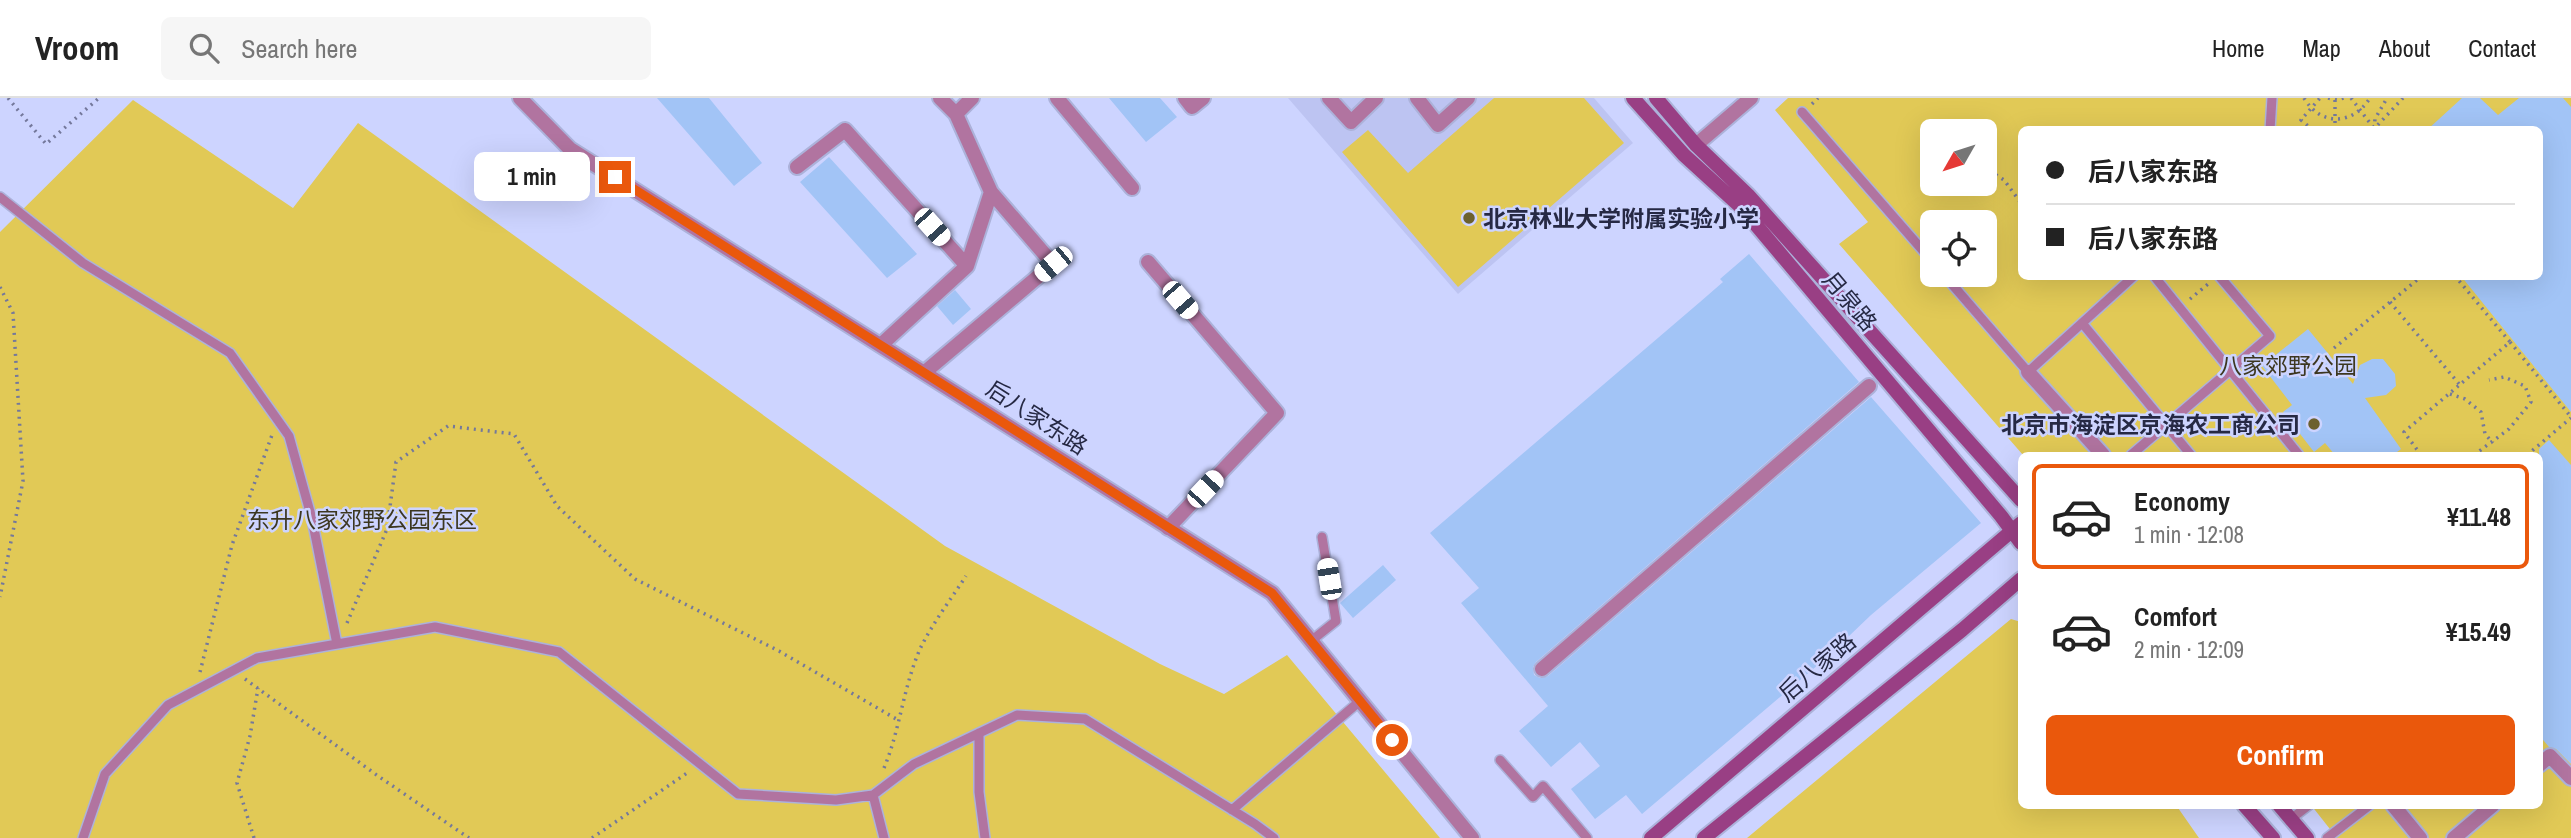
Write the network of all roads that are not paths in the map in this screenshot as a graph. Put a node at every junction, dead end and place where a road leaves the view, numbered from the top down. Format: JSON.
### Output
{"nodes":[{"id":1,"x":520,"y":98,"type":"edge"},
{"id":2,"x":940,"y":98,"type":"edge"},
{"id":3,"x":972,"y":98,"type":"edge"},
{"id":4,"x":1057,"y":98,"type":"edge"},
{"id":5,"x":1185,"y":98,"type":"edge"},
{"id":6,"x":1203,"y":98,"type":"edge"},
{"id":7,"x":1329,"y":98,"type":"edge"},
{"id":8,"x":1376,"y":98,"type":"edge"},
{"id":9,"x":1417,"y":98,"type":"edge"},
{"id":10,"x":1468,"y":98,"type":"edge"},
{"id":11,"x":1633,"y":98,"type":"edge"},
{"id":12,"x":1656,"y":98,"type":"edge"},
{"id":13,"x":1751,"y":98,"type":"edge"},
{"id":14,"x":2272,"y":98,"type":"edge"},
{"id":15,"x":1802,"y":112,"type":"dead end"},
{"id":16,"x":956,"y":114,"type":"junction"},
{"id":17,"x":2270,"y":126,"type":"edge"},
{"id":18,"x":1696,"y":145,"type":"junction"},
{"id":19,"x":797,"y":167,"type":"dead end"},
{"id":20,"x":1132,"y":188,"type":"dead end"},
{"id":21,"x":991,"y":192,"type":"junction"},
{"id":22,"x":0,"y":197,"type":"edge"},
{"id":23,"x":1920,"y":247,"type":"edge"},
{"id":24,"x":1148,"y":262,"type":"dead end"},
{"id":25,"x":967,"y":266,"type":"junction"},
{"id":26,"x":2130,"y":280,"type":"edge"},
{"id":27,"x":2157,"y":280,"type":"edge"},
{"id":28,"x":2221,"y":280,"type":"edge"},
{"id":29,"x":1954,"y":287,"type":"edge"},
{"id":30,"x":2082,"y":323,"type":"junction"},
{"id":31,"x":882,"y":344,"type":"junction"},
{"id":32,"x":2230,"y":369,"type":"junction"},
{"id":33,"x":925,"y":372,"type":"junction"},
{"id":34,"x":2028,"y":372,"type":"junction"},
{"id":35,"x":1869,"y":386,"type":"dead end"},
{"id":36,"x":2166,"y":424,"type":"junction"},
{"id":37,"x":2100,"y":452,"type":"edge"},
{"id":38,"x":2134,"y":452,"type":"edge"},
{"id":39,"x":2189,"y":452,"type":"edge"},
{"id":40,"x":2297,"y":452,"type":"edge"},
{"id":41,"x":2018,"y":497,"type":"edge"},
{"id":42,"x":1168,"y":528,"type":"junction"},
{"id":43,"x":2018,"y":532,"type":"edge"},
{"id":44,"x":1322,"y":537,"type":"dead end"},
{"id":45,"x":2018,"y":582,"type":"edge"},
{"id":46,"x":1311,"y":641,"type":"junction"},
{"id":47,"x":337,"y":644,"type":"junction"},
{"id":48,"x":1542,"y":668,"type":"dead end"},
{"id":49,"x":1360,"y":701,"type":"junction"},
{"id":50,"x":979,"y":733,"type":"junction"},
{"id":51,"x":1500,"y":760,"type":"dead end"},
{"id":52,"x":2543,"y":762,"type":"edge"},
{"id":53,"x":2571,"y":778,"type":"edge"},
{"id":54,"x":873,"y":795,"type":"junction"},
{"id":55,"x":2248,"y":809,"type":"edge"},
{"id":56,"x":2282,"y":809,"type":"edge"},
{"id":57,"x":2304,"y":809,"type":"edge"},
{"id":58,"x":2365,"y":809,"type":"edge"},
{"id":59,"x":2396,"y":809,"type":"edge"},
{"id":60,"x":2488,"y":809,"type":"edge"},
{"id":61,"x":1232,"y":810,"type":"junction"},
{"id":62,"x":2291,"y":819,"type":"junction"},
{"id":63,"x":83,"y":838,"type":"edge"},
{"id":64,"x":884,"y":838,"type":"edge"},
{"id":65,"x":985,"y":838,"type":"edge"},
{"id":66,"x":1274,"y":838,"type":"edge"},
{"id":67,"x":1472,"y":838,"type":"edge"},
{"id":68,"x":1587,"y":838,"type":"edge"},
{"id":69,"x":1651,"y":838,"type":"edge"},
{"id":70,"x":1704,"y":838,"type":"edge"},
{"id":71,"x":2273,"y":838,"type":"edge"},
{"id":72,"x":2308,"y":838,"type":"edge"},
{"id":73,"x":2327,"y":838,"type":"edge"},
{"id":74,"x":2420,"y":838,"type":"edge"},
{"id":75,"x":2454,"y":838,"type":"edge"}],
"edges":[{"from":1,"to":31,"type":"street","name":"后八家东路"},
{"from":2,"to":16,"type":"street"},
{"from":3,"to":16,"type":"street"},
{"from":4,"to":20,"type":"street"},
{"from":5,"to":6,"type":"street"},
{"from":7,"to":8,"type":"street"},
{"from":9,"to":10,"type":"street"},
{"from":11,"to":43,"type":"main road","name":"月泉路"},
{"from":12,"to":18,"type":"main road","name":"月泉路"},
{"from":13,"to":18,"type":"street"},
{"from":14,"to":17,"type":"lane"},
{"from":15,"to":23,"type":"lane"},
{"from":16,"to":21,"type":"street"},
{"from":18,"to":41,"type":"main road","name":"月泉路"},
{"from":19,"to":25,"type":"street"},
{"from":21,"to":25,"type":"street"},
{"from":21,"to":33,"type":"street"},
{"from":22,"to":47,"type":"lane"},
{"from":24,"to":42,"type":"street"},
{"from":25,"to":31,"type":"street"},
{"from":26,"to":30,"type":"lane"},
{"from":27,"to":32,"type":"lane"},
{"from":28,"to":32,"type":"lane"},
{"from":29,"to":34,"type":"lane"},
{"from":30,"to":34,"type":"lane"},
{"from":30,"to":36,"type":"lane"},
{"from":31,"to":33,"type":"street","name":"后八家东路"},
{"from":32,"to":36,"type":"lane"},
{"from":32,"to":40,"type":"lane"},
{"from":33,"to":42,"type":"street","name":"后八家东路"},
{"from":34,"to":37,"type":"street"},
{"from":35,"to":48,"type":"street"},
{"from":36,"to":38,"type":"lane"},
{"from":36,"to":39,"type":"lane"},
{"from":42,"to":46,"type":"street","name":"后八家东路"},
{"from":43,"to":69,"type":"main road","name":"后八家路"},
{"from":44,"to":46,"type":"lane"},
{"from":45,"to":70,"type":"main road"},
{"from":46,"to":49,"type":"street","name":"后八家东路"},
{"from":47,"to":54,"type":"lane"},
{"from":47,"to":63,"type":"lane"},
{"from":49,"to":61,"type":"lane"},
{"from":49,"to":67,"type":"street","name":"后八家东路"},
{"from":50,"to":54,"type":"lane"},
{"from":50,"to":61,"type":"lane"},
{"from":50,"to":65,"type":"lane"},
{"from":51,"to":68,"type":"lane"},
{"from":52,"to":53,"type":"street"},
{"from":54,"to":64,"type":"lane"},
{"from":55,"to":71,"type":"main road"},
{"from":56,"to":62,"type":"main road"},
{"from":57,"to":62,"type":"lane"},
{"from":58,"to":73,"type":"lane"},
{"from":59,"to":74,"type":"street"},
{"from":60,"to":75,"type":"street"},
{"from":61,"to":66,"type":"lane"},
{"from":62,"to":72,"type":"main road"}]}
